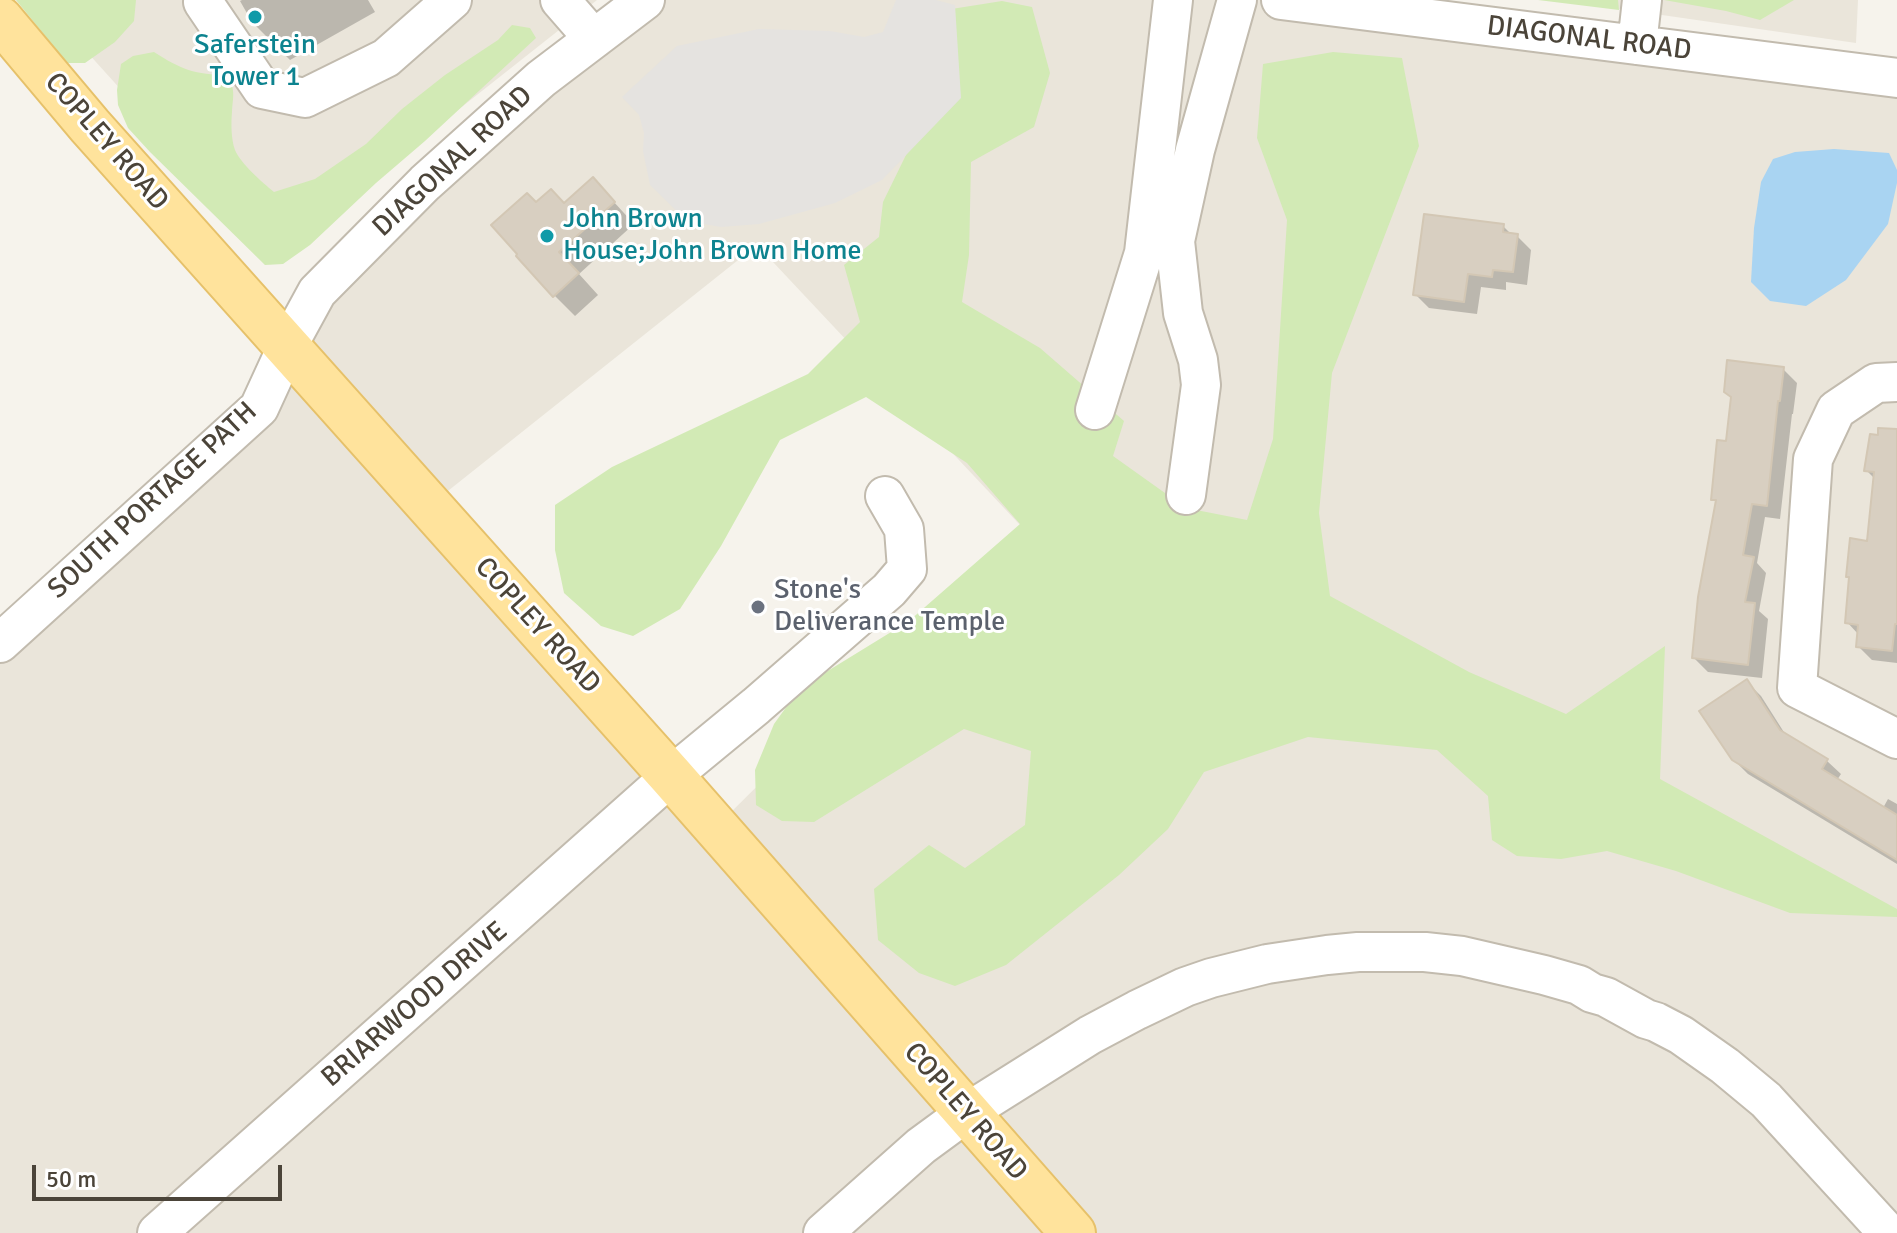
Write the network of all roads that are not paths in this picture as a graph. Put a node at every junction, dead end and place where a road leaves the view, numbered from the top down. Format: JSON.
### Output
{"nodes":[{"id":1,"x":452,"y":0,"type":"edge"},
{"id":2,"x":560,"y":0,"type":"edge"},
{"id":3,"x":645,"y":0,"type":"edge"},
{"id":4,"x":1173,"y":0,"type":"edge"},
{"id":5,"x":1237,"y":0,"type":"edge"},
{"id":6,"x":1281,"y":0,"type":"edge"},
{"id":7,"x":1642,"y":0,"type":"edge"},
{"id":8,"x":203,"y":2,"type":"edge"},
{"id":9,"x":0,"y":19,"type":"edge"},
{"id":10,"x":594,"y":39,"type":"junction"},
{"id":11,"x":1637,"y":45,"type":"junction"},
{"id":12,"x":1897,"y":78,"type":"edge"},
{"id":13,"x":287,"y":347,"type":"junction"},
{"id":14,"x":1897,"y":382,"type":"edge"},
{"id":15,"x":1095,"y":410,"type":"dead end"},
{"id":16,"x":1186,"y":495,"type":"dead end"},
{"id":17,"x":885,"y":496,"type":"dead end"},
{"id":18,"x":0,"y":643,"type":"edge"},
{"id":19,"x":1897,"y":739,"type":"edge"},
{"id":20,"x":671,"y":776,"type":"junction"},
{"id":21,"x":966,"y":1113,"type":"junction"},
{"id":22,"x":157,"y":1233,"type":"edge"},
{"id":23,"x":823,"y":1233,"type":"edge"},
{"id":24,"x":1073,"y":1233,"type":"edge"},
{"id":25,"x":1888,"y":1233,"type":"edge"}],
"edges":[{"from":1,"to":8,"type":"street"},
{"from":2,"to":10,"type":"street"},
{"from":3,"to":10,"type":"street","name":"DIAGONAL ROAD"},
{"from":4,"to":15,"type":"street"},
{"from":5,"to":16,"type":"street"},
{"from":6,"to":11,"type":"street","name":"DIAGONAL ROAD"},
{"from":7,"to":11,"type":"street"},
{"from":9,"to":13,"type":"main road","name":"COPLEY ROAD"},
{"from":10,"to":13,"type":"street","name":"DIAGONAL ROAD"},
{"from":11,"to":12,"type":"street","name":"DIAGONAL ROAD"},
{"from":13,"to":18,"type":"street","name":"SOUTH PORTAGE PATH"},
{"from":13,"to":20,"type":"main road","name":"COPLEY ROAD"},
{"from":14,"to":19,"type":"street"},
{"from":17,"to":20,"type":"street","name":"BRIARWOOD DRIVE"},
{"from":20,"to":21,"type":"main road","name":"COPLEY ROAD"},
{"from":20,"to":22,"type":"street","name":"BRIARWOOD DRIVE"},
{"from":21,"to":23,"type":"street"},
{"from":21,"to":24,"type":"main road","name":"COPLEY ROAD"},
{"from":21,"to":25,"type":"street"}]}
